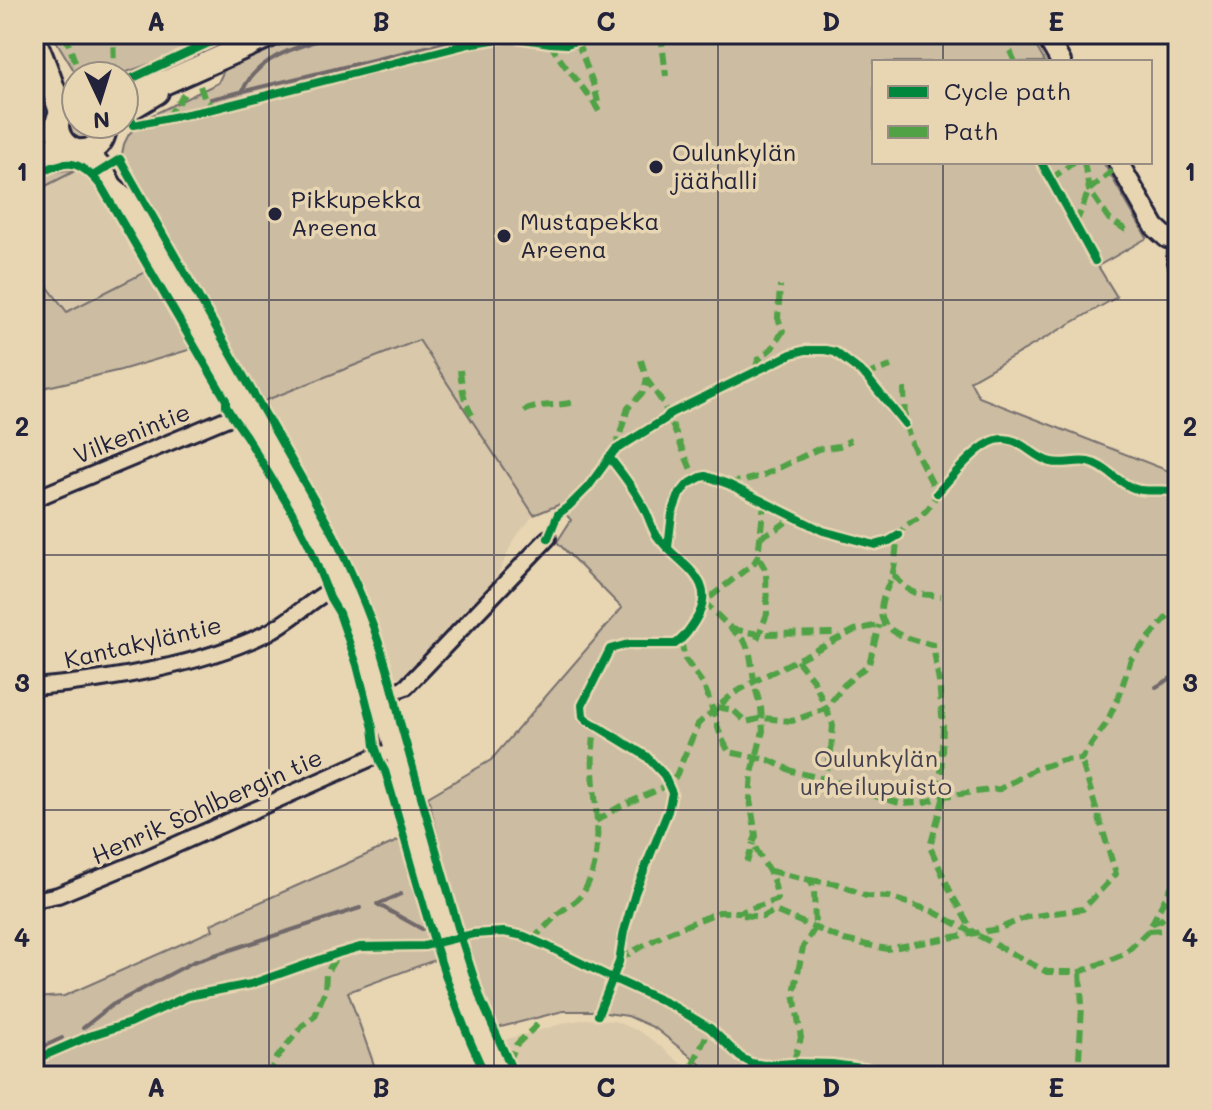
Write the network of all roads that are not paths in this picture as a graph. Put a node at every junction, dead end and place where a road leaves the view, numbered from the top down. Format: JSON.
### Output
{"nodes":[{"id":1,"x":273,"y":34,"type":"edge"},
{"id":2,"x":1045,"y":34,"type":"edge"},
{"id":3,"x":34,"y":39,"type":"edge"},
{"id":4,"x":1060,"y":60,"type":"edge"},
{"id":5,"x":166,"y":82,"type":"junction"},
{"id":6,"x":60,"y":87,"type":"edge"},
{"id":7,"x":140,"y":87,"type":"edge"},
{"id":8,"x":140,"y":103,"type":"edge"},
{"id":9,"x":60,"y":116,"type":"edge"},
{"id":10,"x":34,"y":140,"type":"edge"},
{"id":11,"x":82,"y":140,"type":"edge"},
{"id":12,"x":97,"y":140,"type":"edge"},
{"id":13,"x":34,"y":157,"type":"edge"},
{"id":14,"x":1119,"y":164,"type":"edge"},
{"id":15,"x":1178,"y":240,"type":"edge"},
{"id":16,"x":1178,"y":269,"type":"edge"},
{"id":17,"x":247,"y":410,"type":"junction"},
{"id":18,"x":34,"y":499,"type":"edge"},
{"id":19,"x":548,"y":538,"type":"dead end"},
{"id":20,"x":341,"y":584,"type":"junction"},
{"id":21,"x":34,"y":687,"type":"edge"},
{"id":22,"x":381,"y":696,"type":"junction"},
{"id":23,"x":396,"y":750,"type":"junction"},
{"id":24,"x":34,"y":900,"type":"edge"},
{"id":25,"x":501,"y":1076,"type":"edge"}],
"edges":[{"from":1,"to":5,"type":"main road"},
{"from":2,"to":4,"type":"street"},
{"from":3,"to":6,"type":"main road"},
{"from":5,"to":7,"type":"main road"},
{"from":5,"to":8,"type":"main road"},
{"from":9,"to":10,"type":"main road"},
{"from":11,"to":13,"type":"main road"},
{"from":12,"to":17,"type":"main road"},
{"from":14,"to":15,"type":"street"},
{"from":15,"to":16,"type":"street"},
{"from":17,"to":18,"type":"street","name":"Vilkenintie"},
{"from":17,"to":20,"type":"main road"},
{"from":19,"to":22,"type":"street"},
{"from":20,"to":21,"type":"street","name":"Kantakyläntie"},
{"from":20,"to":22,"type":"main road"},
{"from":22,"to":23,"type":"main road"},
{"from":23,"to":24,"type":"street","name":"Henrik Sohlbergin tie"},
{"from":23,"to":25,"type":"main road"}]}
